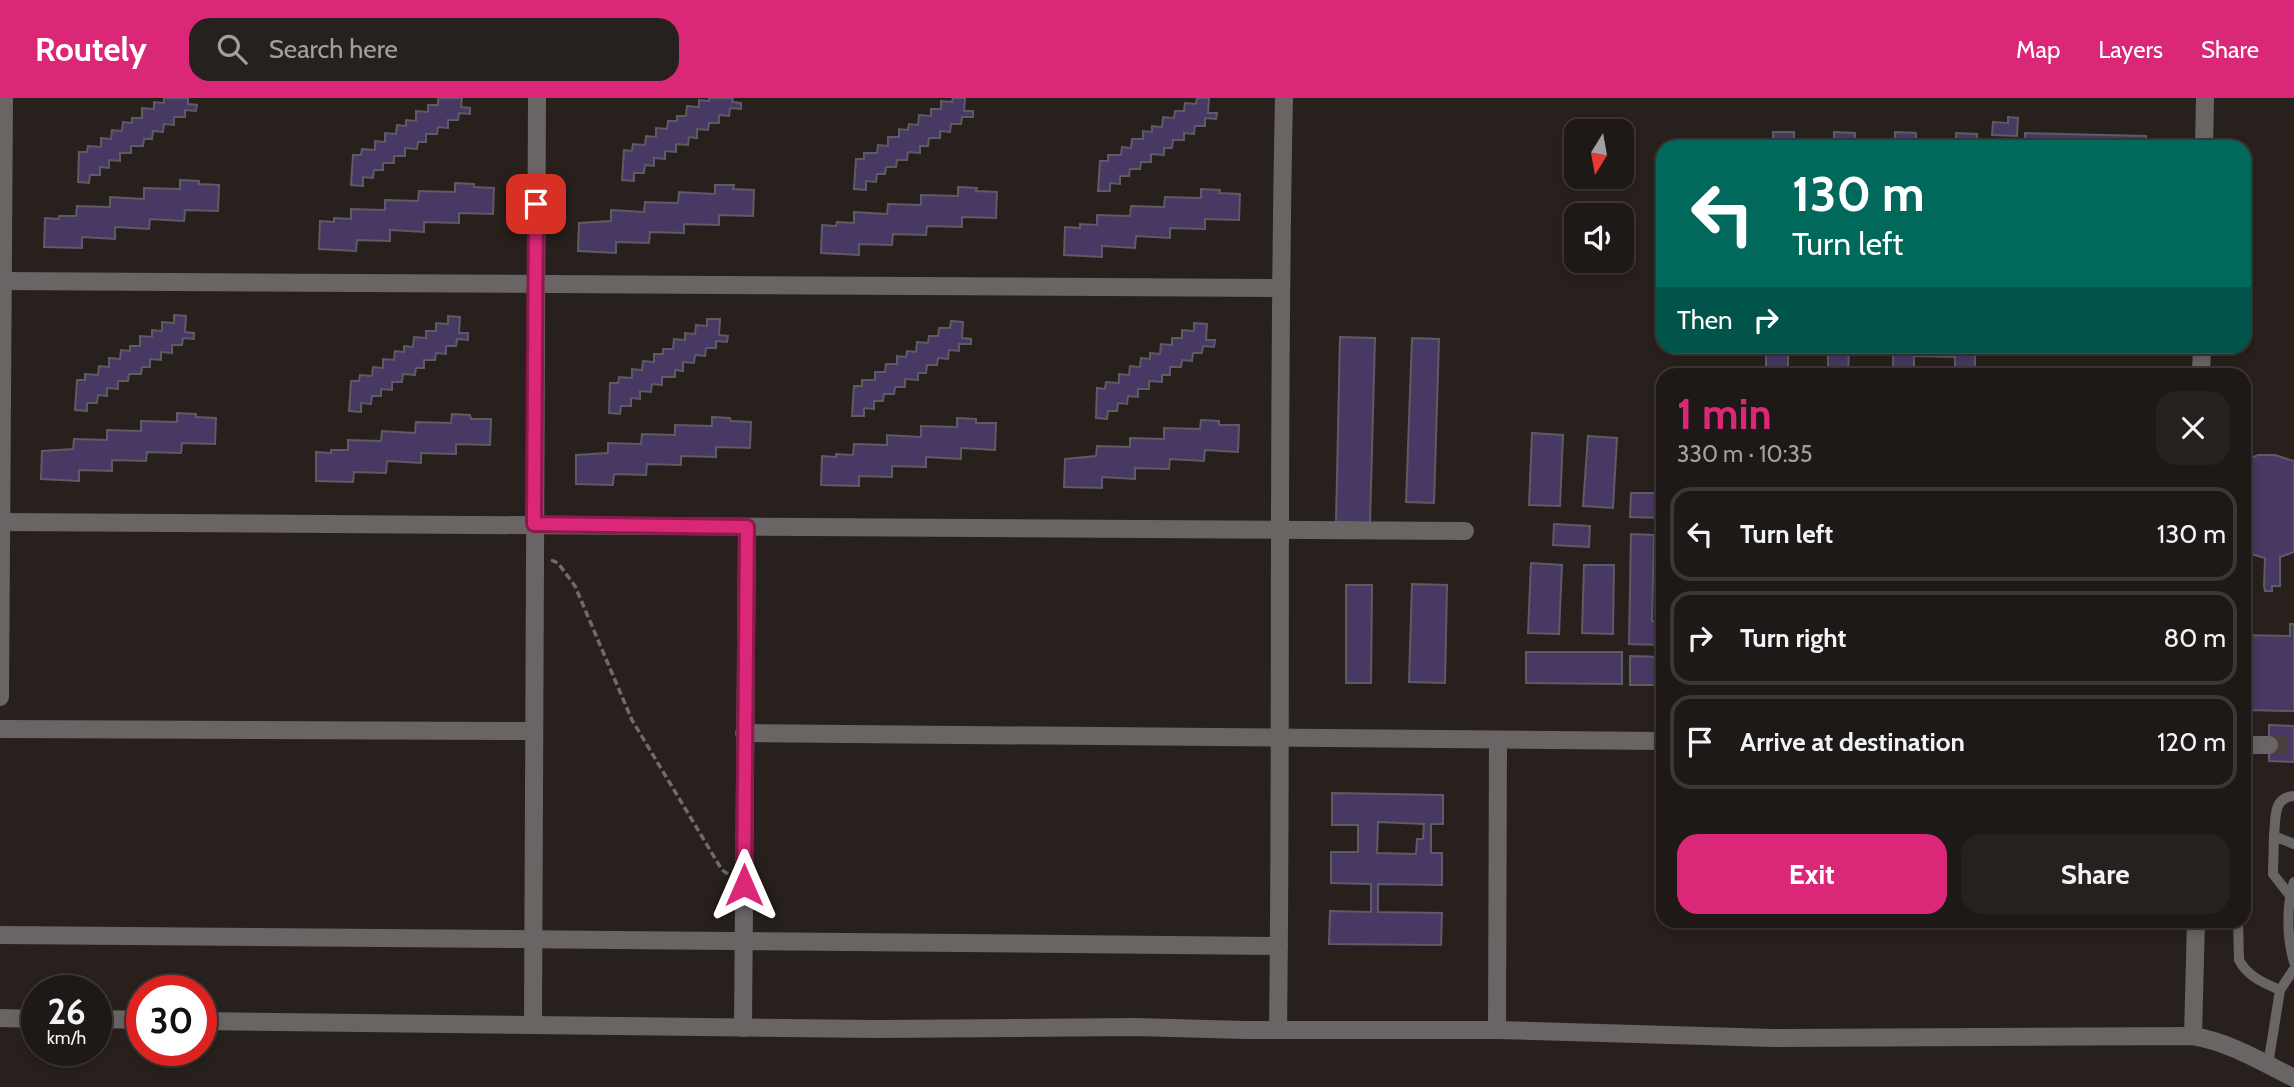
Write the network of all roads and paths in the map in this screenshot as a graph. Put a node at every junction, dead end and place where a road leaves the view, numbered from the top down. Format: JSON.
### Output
{"nodes":[{"id":1,"x":4,"y":98,"type":"edge"},
{"id":2,"x":537,"y":98,"type":"edge"},
{"id":3,"x":1284,"y":98,"type":"edge"},
{"id":4,"x":2205,"y":98,"type":"edge"},
{"id":5,"x":2204,"y":140,"type":"edge"},
{"id":6,"x":1,"y":281,"type":"edge"},
{"id":7,"x":536,"y":283,"type":"junction"},
{"id":8,"x":1280,"y":288,"type":"junction"},
{"id":9,"x":1,"y":522,"type":"edge"},
{"id":10,"x":534,"y":524,"type":"junction"},
{"id":11,"x":747,"y":527,"type":"junction"},
{"id":12,"x":1465,"y":531,"type":"dead end"},
{"id":13,"x":1282,"y":532,"type":"junction"},
{"id":14,"x":534,"y":554,"type":"junction"},
{"id":15,"x":0,"y":696,"type":"edge"},
{"id":16,"x":0,"y":729,"type":"edge"},
{"id":17,"x":534,"y":731,"type":"junction"},
{"id":18,"x":744,"y":733,"type":"junction"},
{"id":19,"x":1281,"y":738,"type":"junction"},
{"id":20,"x":1498,"y":740,"type":"junction"},
{"id":21,"x":1656,"y":741,"type":"edge"},
{"id":22,"x":2251,"y":745,"type":"edge"},
{"id":23,"x":2269,"y":745,"type":"tunnel mouth"},
{"id":24,"x":2294,"y":796,"type":"edge"},
{"id":25,"x":2274,"y":836,"type":"junction"},
{"id":26,"x":2294,"y":844,"type":"edge"},
{"id":27,"x":2294,"y":882,"type":"edge"},
{"id":28,"x":744,"y":885,"type":"junction"},
{"id":29,"x":2291,"y":897,"type":"junction"},
{"id":30,"x":2196,"y":928,"type":"edge"},
{"id":31,"x":2238,"y":928,"type":"edge"},
{"id":32,"x":0,"y":935,"type":"edge"},
{"id":33,"x":533,"y":937,"type":"junction"},
{"id":34,"x":744,"y":942,"type":"junction"},
{"id":35,"x":1279,"y":946,"type":"junction"},
{"id":36,"x":2294,"y":962,"type":"edge"},
{"id":37,"x":2294,"y":969,"type":"edge"},
{"id":38,"x":2280,"y":990,"type":"junction"},
{"id":39,"x":0,"y":1018,"type":"edge"},
{"id":40,"x":21,"y":1019,"type":"edge"},
{"id":41,"x":217,"y":1021,"type":"edge"},
{"id":42,"x":533,"y":1025,"type":"junction"},
{"id":43,"x":743,"y":1028,"type":"junction"},
{"id":44,"x":1278,"y":1030,"type":"junction"},
{"id":45,"x":1497,"y":1030,"type":"junction"},
{"id":46,"x":2193,"y":1036,"type":"junction"},
{"id":47,"x":2268,"y":1065,"type":"junction"},
{"id":48,"x":2294,"y":1078,"type":"edge"}],
"edges":[{"from":1,"to":6,"type":"street"},
{"from":2,"to":7,"type":"street"},
{"from":3,"to":8,"type":"street"},
{"from":4,"to":5,"type":"street"},
{"from":6,"to":7,"type":"street"},
{"from":6,"to":9,"type":"street"},
{"from":7,"to":8,"type":"street"},
{"from":7,"to":10,"type":"street"},
{"from":8,"to":13,"type":"street"},
{"from":9,"to":10,"type":"street"},
{"from":9,"to":15,"type":"street"},
{"from":10,"to":11,"type":"street"},
{"from":10,"to":14,"type":"street"},
{"from":11,"to":13,"type":"street"},
{"from":11,"to":18,"type":"street"},
{"from":12,"to":13,"type":"street"},
{"from":13,"to":19,"type":"street"},
{"from":14,"to":17,"type":"street"},
{"from":14,"to":28,"type":"path"},
{"from":16,"to":17,"type":"street"},
{"from":17,"to":33,"type":"street"},
{"from":18,"to":19,"type":"street"},
{"from":18,"to":28,"type":"street"},
{"from":19,"to":20,"type":"street"},
{"from":19,"to":35,"type":"street"},
{"from":20,"to":21,"type":"street"},
{"from":20,"to":45,"type":"street"},
{"from":22,"to":23,"type":"street"},
{"from":24,"to":25,"type":"lane"},
{"from":25,"to":26,"type":"lane"},
{"from":25,"to":29,"type":"lane"},
{"from":27,"to":29,"type":"lane"},
{"from":28,"to":34,"type":"street"},
{"from":29,"to":36,"type":"lane"},
{"from":30,"to":46,"type":"street"},
{"from":31,"to":38,"type":"lane"},
{"from":32,"to":33,"type":"street"},
{"from":33,"to":34,"type":"street"},
{"from":33,"to":42,"type":"street"},
{"from":34,"to":35,"type":"street"},
{"from":34,"to":43,"type":"street"},
{"from":35,"to":44,"type":"street"},
{"from":37,"to":38,"type":"lane"},
{"from":38,"to":47,"type":"lane"},
{"from":39,"to":40,"type":"street"},
{"from":41,"to":42,"type":"street"},
{"from":42,"to":43,"type":"street"},
{"from":43,"to":44,"type":"street"},
{"from":44,"to":45,"type":"street"},
{"from":45,"to":46,"type":"street"},
{"from":46,"to":47,"type":"street"},
{"from":47,"to":48,"type":"street"}]}
